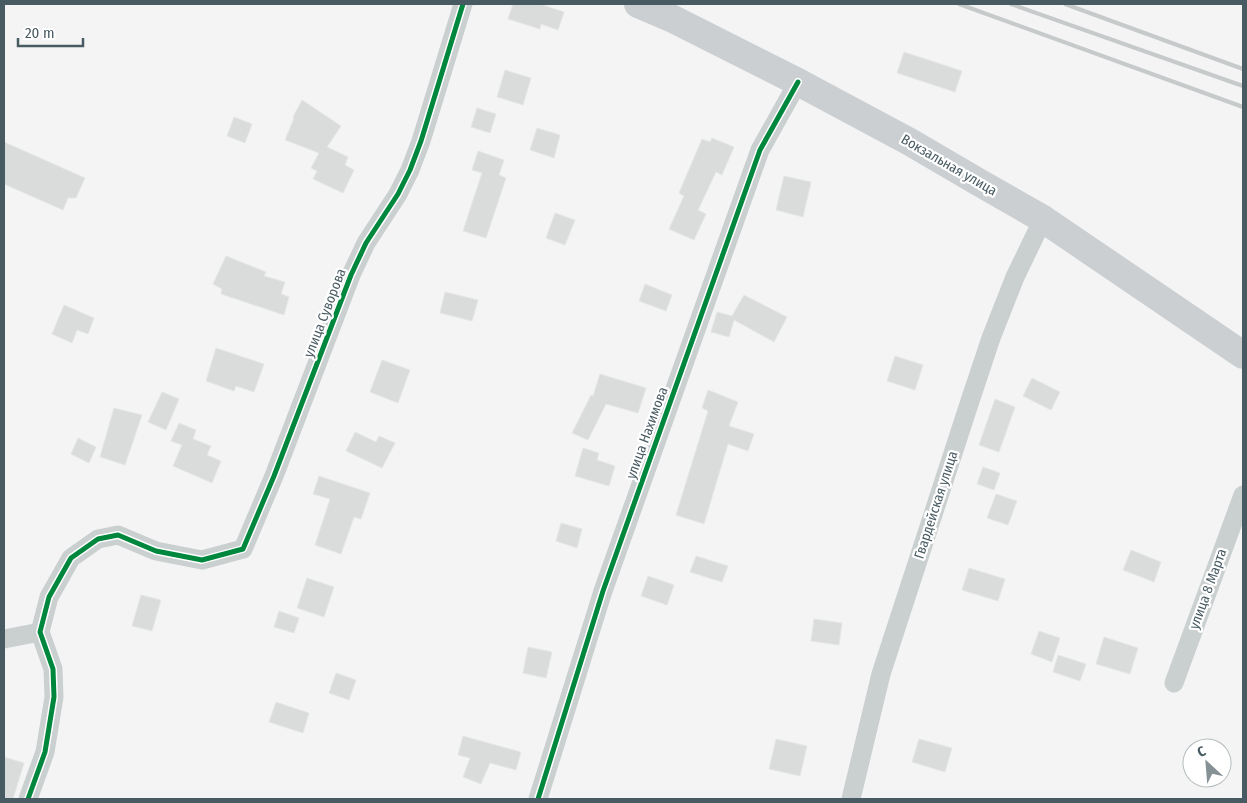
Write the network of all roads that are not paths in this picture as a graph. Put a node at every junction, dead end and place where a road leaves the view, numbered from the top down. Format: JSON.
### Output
{"nodes":[{"id":1,"x":463,"y":4,"type":"edge"},
{"id":2,"x":638,"y":4,"type":"edge"},
{"id":3,"x":798,"y":82,"type":"junction"},
{"id":4,"x":1043,"y":219,"type":"junction"},
{"id":5,"x":1243,"y":356,"type":"edge"},
{"id":6,"x":1243,"y":495,"type":"edge"},
{"id":7,"x":40,"y":632,"type":"junction"},
{"id":8,"x":4,"y":639,"type":"edge"},
{"id":9,"x":1174,"y":683,"type":"dead end"},
{"id":10,"x":28,"y":799,"type":"edge"},
{"id":11,"x":538,"y":799,"type":"edge"},
{"id":12,"x":851,"y":799,"type":"edge"}],
"edges":[{"from":1,"to":7,"type":"street","name":"улица Суворова"},
{"from":2,"to":3,"type":"main road","name":"Вокзальная улица"},
{"from":3,"to":4,"type":"main road","name":"Вокзальная улица"},
{"from":3,"to":11,"type":"street","name":"улица Нахимова"},
{"from":4,"to":5,"type":"main road","name":"Вокзальная улица"},
{"from":4,"to":12,"type":"street","name":"Гвардейская улица"},
{"from":6,"to":9,"type":"street","name":"улица 8 Марта"},
{"from":7,"to":8,"type":"street"},
{"from":7,"to":10,"type":"street"}]}
